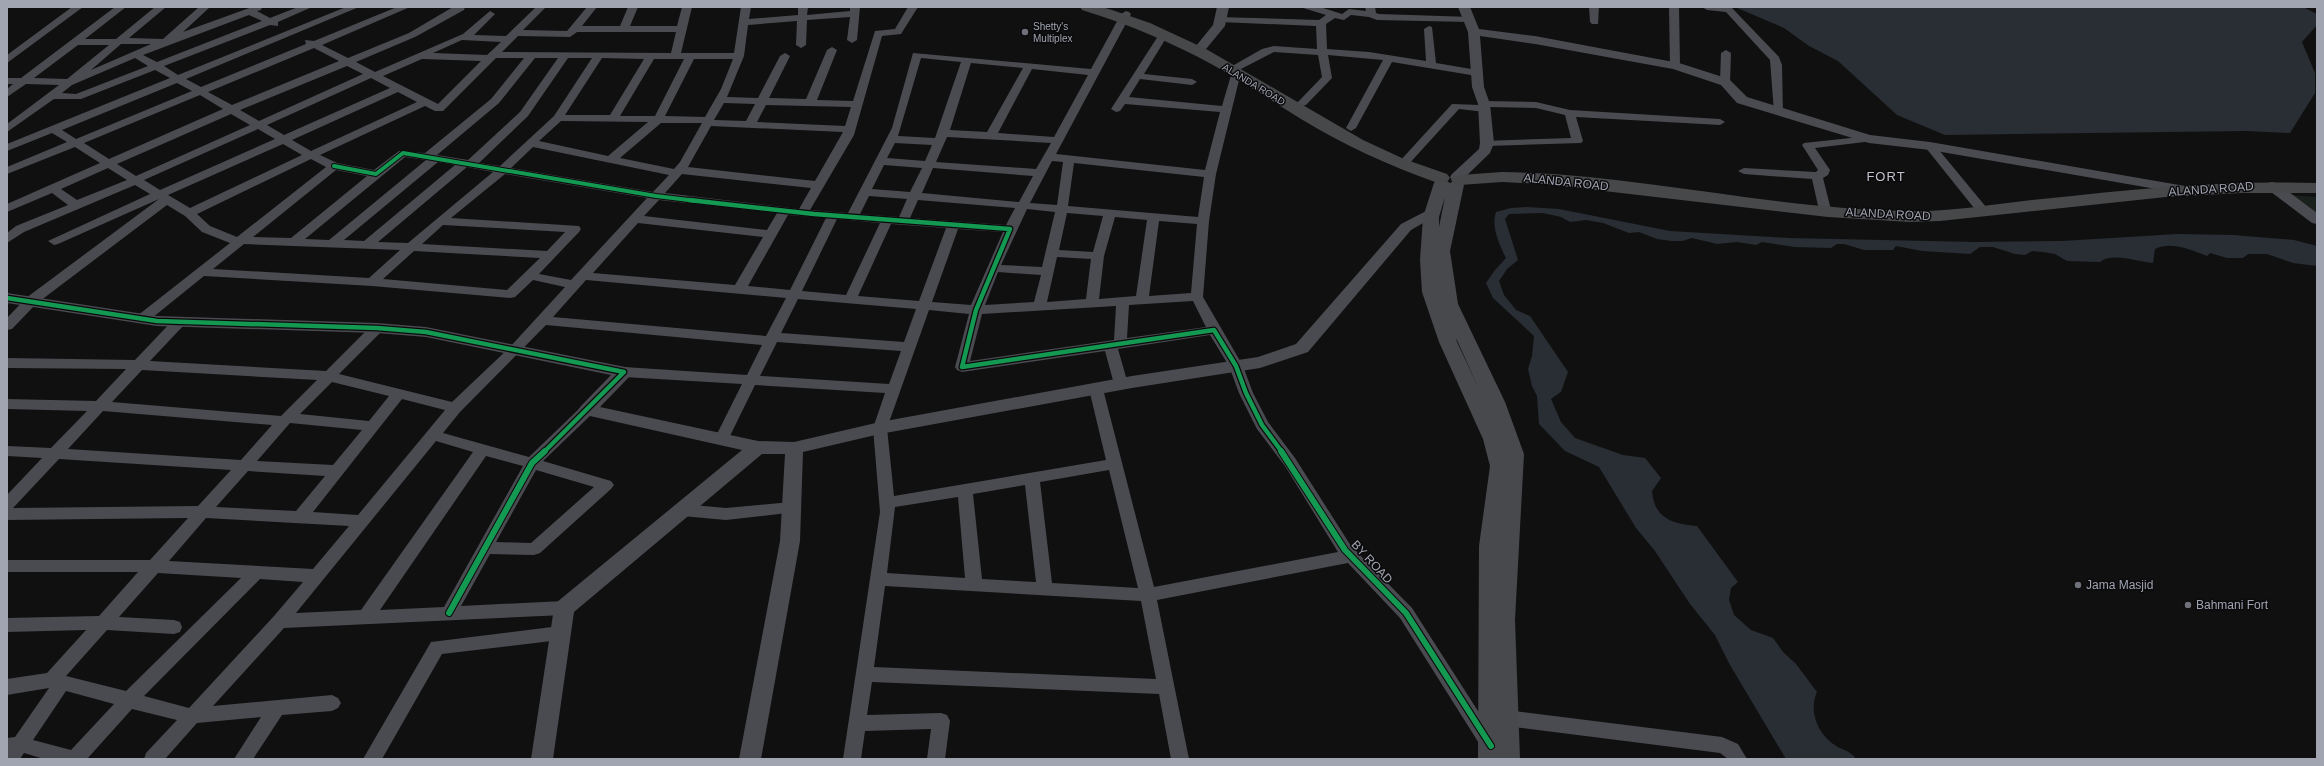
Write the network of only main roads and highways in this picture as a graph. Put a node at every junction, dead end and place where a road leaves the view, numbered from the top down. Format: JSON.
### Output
{"nodes":[{"id":1,"x":1087,"y":7,"type":"edge"},
{"id":2,"x":1118,"y":12,"type":"edge"},
{"id":3,"x":1194,"y":45,"type":"junction"},
{"id":4,"x":1237,"y":69,"type":"junction"},
{"id":5,"x":1406,"y":161,"type":"junction"},
{"id":6,"x":1451,"y":180,"type":"junction"},
{"id":7,"x":2317,"y":188,"type":"edge"},
{"id":8,"x":1491,"y":752,"type":"edge"},
{"id":9,"x":1507,"y":759,"type":"edge"}],
"edges":[{"from":1,"to":2,"type":"main road","name":"ALANDA ROAD"},
{"from":2,"to":3,"type":"main road","name":"ALANDA ROAD"},
{"from":2,"to":3,"type":"main road","name":"ALANDA ROAD"},
{"from":3,"to":4,"type":"main road","name":"ALANDA ROAD"},
{"from":4,"to":5,"type":"main road","name":"ALANDA ROAD"},
{"from":4,"to":5,"type":"main road","name":"ALANDA ROAD"},
{"from":5,"to":6,"type":"main road","name":"ALANDA ROAD"},
{"from":6,"to":7,"type":"main road","name":"ALANDA ROAD"},
{"from":6,"to":8,"type":"main road"},
{"from":6,"to":9,"type":"main road"}]}
